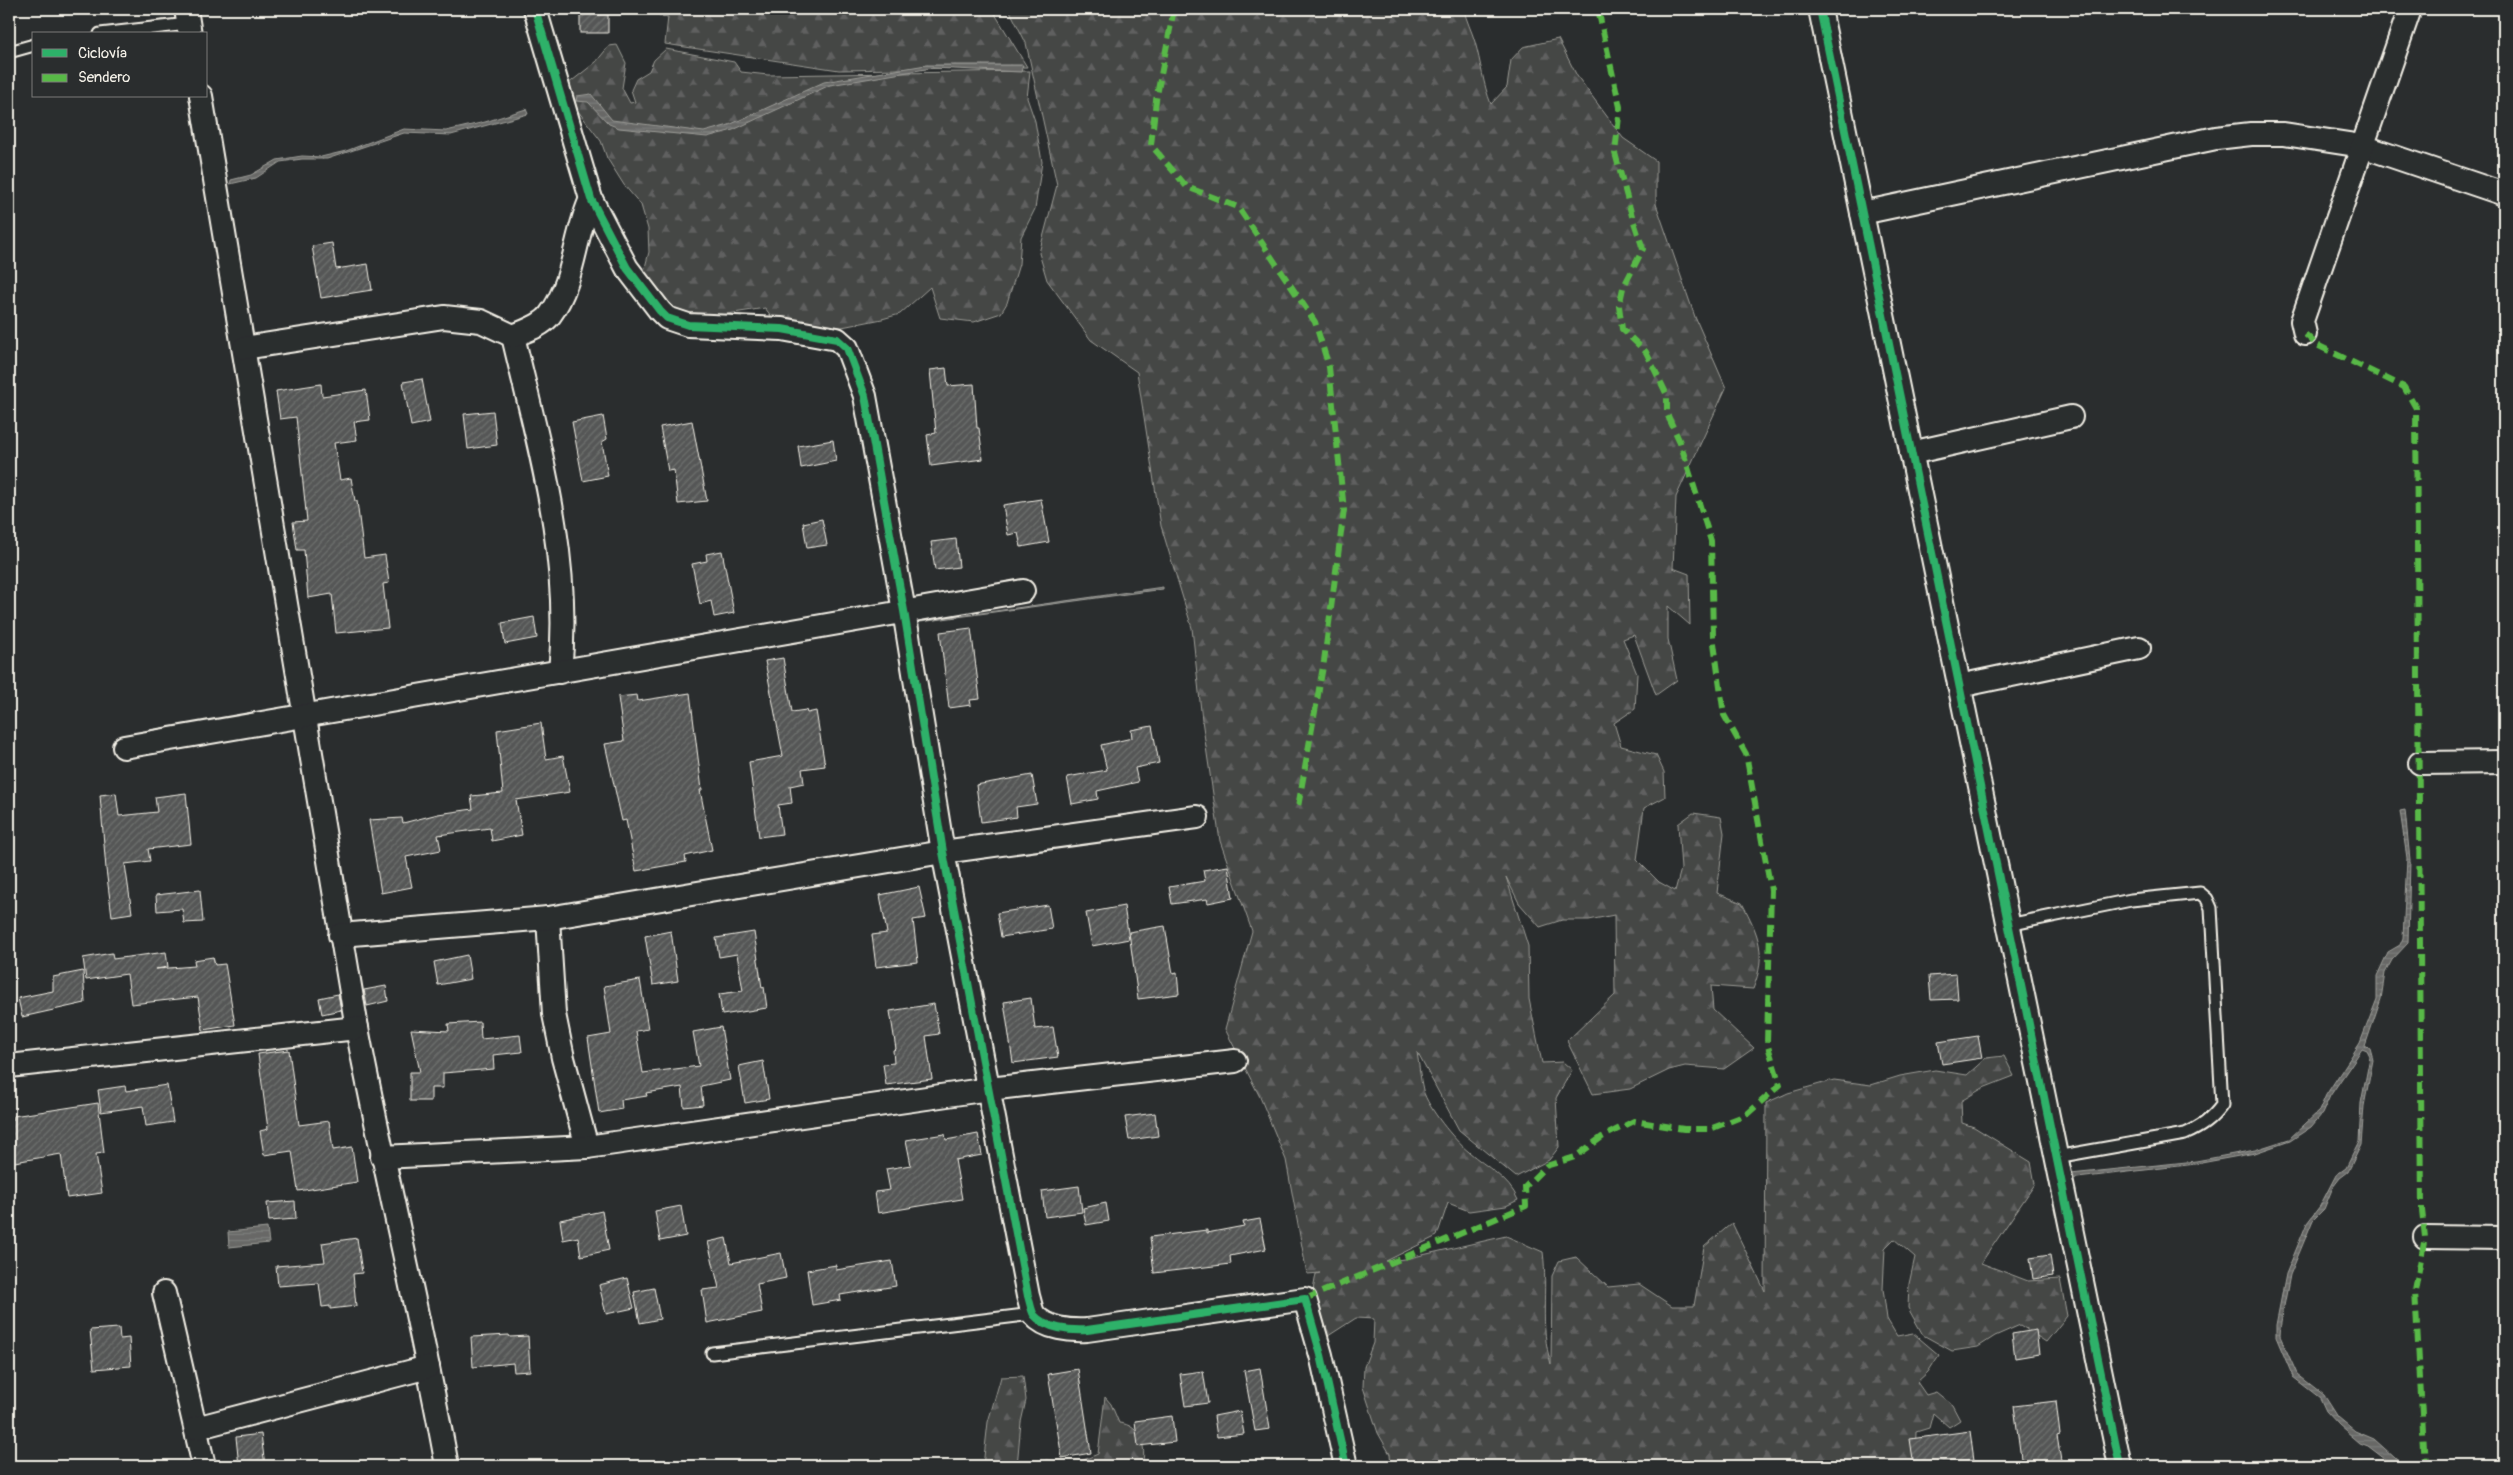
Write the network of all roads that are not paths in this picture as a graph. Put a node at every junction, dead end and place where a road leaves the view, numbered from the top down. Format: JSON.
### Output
{"nodes":[{"id":1,"x":535,"y":9,"type":"edge"},
{"id":2,"x":1820,"y":9,"type":"edge"},
{"id":3,"x":2410,"y":9,"type":"edge"},
{"id":4,"x":188,"y":22,"type":"edge"},
{"id":5,"x":115,"y":32,"type":"edge"},
{"id":6,"x":32,"y":46,"type":"edge"},
{"id":7,"x":9,"y":52,"type":"edge"},
{"id":8,"x":201,"y":98,"type":"edge"},
{"id":9,"x":2362,"y":146,"type":"junction"},
{"id":10,"x":2504,"y":194,"type":"edge"},
{"id":11,"x":591,"y":199,"type":"junction"},
{"id":12,"x":1862,"y":213,"type":"junction"},
{"id":13,"x":2305,"y":334,"type":"dead end"},
{"id":14,"x":513,"y":336,"type":"junction"},
{"id":15,"x":244,"y":348,"type":"junction"},
{"id":16,"x":2071,"y":417,"type":"dead end"},
{"id":17,"x":1911,"y":453,"type":"junction"},
{"id":18,"x":1023,"y":591,"type":"dead end"},
{"id":19,"x":904,"y":611,"type":"junction"},
{"id":20,"x":2140,"y":648,"type":"dead end"},
{"id":21,"x":560,"y":672,"type":"junction"},
{"id":22,"x":1959,"y":686,"type":"junction"},
{"id":23,"x":304,"y":716,"type":"junction"},
{"id":24,"x":124,"y":747,"type":"dead end"},
{"id":25,"x":2504,"y":762,"type":"edge"},
{"id":26,"x":2420,"y":763,"type":"dead end"},
{"id":27,"x":1197,"y":817,"type":"dead end"},
{"id":28,"x":943,"y":852,"type":"junction"},
{"id":29,"x":548,"y":918,"type":"junction"},
{"id":30,"x":2008,"y":925,"type":"junction"},
{"id":31,"x":340,"y":935,"type":"junction"},
{"id":32,"x":357,"y":1028,"type":"junction"},
{"id":33,"x":1235,"y":1061,"type":"dead end"},
{"id":34,"x":9,"y":1066,"type":"edge"},
{"id":35,"x":989,"y":1089,"type":"junction"},
{"id":36,"x":587,"y":1148,"type":"junction"},
{"id":37,"x":382,"y":1157,"type":"junction"},
{"id":38,"x":2056,"y":1157,"type":"junction"},
{"id":39,"x":2425,"y":1237,"type":"dead end"},
{"id":40,"x":2504,"y":1238,"type":"edge"},
{"id":41,"x":164,"y":1293,"type":"dead end"},
{"id":42,"x":1034,"y":1314,"type":"junction"},
{"id":43,"x":712,"y":1353,"type":"dead end"},
{"id":44,"x":428,"y":1367,"type":"junction"},
{"id":45,"x":196,"y":1428,"type":"junction"},
{"id":46,"x":204,"y":1466,"type":"edge"},
{"id":47,"x":447,"y":1466,"type":"edge"},
{"id":48,"x":1346,"y":1466,"type":"edge"},
{"id":49,"x":2120,"y":1466,"type":"edge"}],
"edges":[{"from":1,"to":11,"type":"street"},
{"from":2,"to":12,"type":"street"},
{"from":3,"to":9,"type":"street"},
{"from":4,"to":5,"type":"lane"},
{"from":6,"to":7,"type":"lane"},
{"from":8,"to":15,"type":"street"},
{"from":9,"to":10,"type":"street"},
{"from":9,"to":12,"type":"street"},
{"from":9,"to":13,"type":"street"},
{"from":11,"to":14,"type":"street"},
{"from":11,"to":19,"type":"street"},
{"from":12,"to":17,"type":"street"},
{"from":14,"to":15,"type":"street"},
{"from":14,"to":21,"type":"street"},
{"from":15,"to":23,"type":"street"},
{"from":16,"to":17,"type":"street"},
{"from":17,"to":22,"type":"street"},
{"from":18,"to":19,"type":"street"},
{"from":19,"to":21,"type":"street"},
{"from":19,"to":28,"type":"street"},
{"from":20,"to":22,"type":"street"},
{"from":21,"to":23,"type":"street"},
{"from":22,"to":30,"type":"street"},
{"from":23,"to":24,"type":"street"},
{"from":23,"to":31,"type":"street"},
{"from":25,"to":26,"type":"street"},
{"from":27,"to":28,"type":"street"},
{"from":28,"to":29,"type":"street"},
{"from":28,"to":35,"type":"street"},
{"from":29,"to":31,"type":"street"},
{"from":29,"to":36,"type":"street"},
{"from":30,"to":38,"type":"street"},
{"from":30,"to":38,"type":"lane"},
{"from":31,"to":32,"type":"street"},
{"from":32,"to":34,"type":"street"},
{"from":32,"to":37,"type":"street"},
{"from":33,"to":35,"type":"street"},
{"from":35,"to":36,"type":"street"},
{"from":35,"to":42,"type":"street"},
{"from":36,"to":37,"type":"street"},
{"from":37,"to":44,"type":"street"},
{"from":38,"to":49,"type":"street"},
{"from":39,"to":40,"type":"street"},
{"from":41,"to":45,"type":"street"},
{"from":42,"to":43,"type":"lane"},
{"from":42,"to":48,"type":"street"},
{"from":44,"to":45,"type":"street"},
{"from":44,"to":47,"type":"street"},
{"from":45,"to":46,"type":"street"}]}
